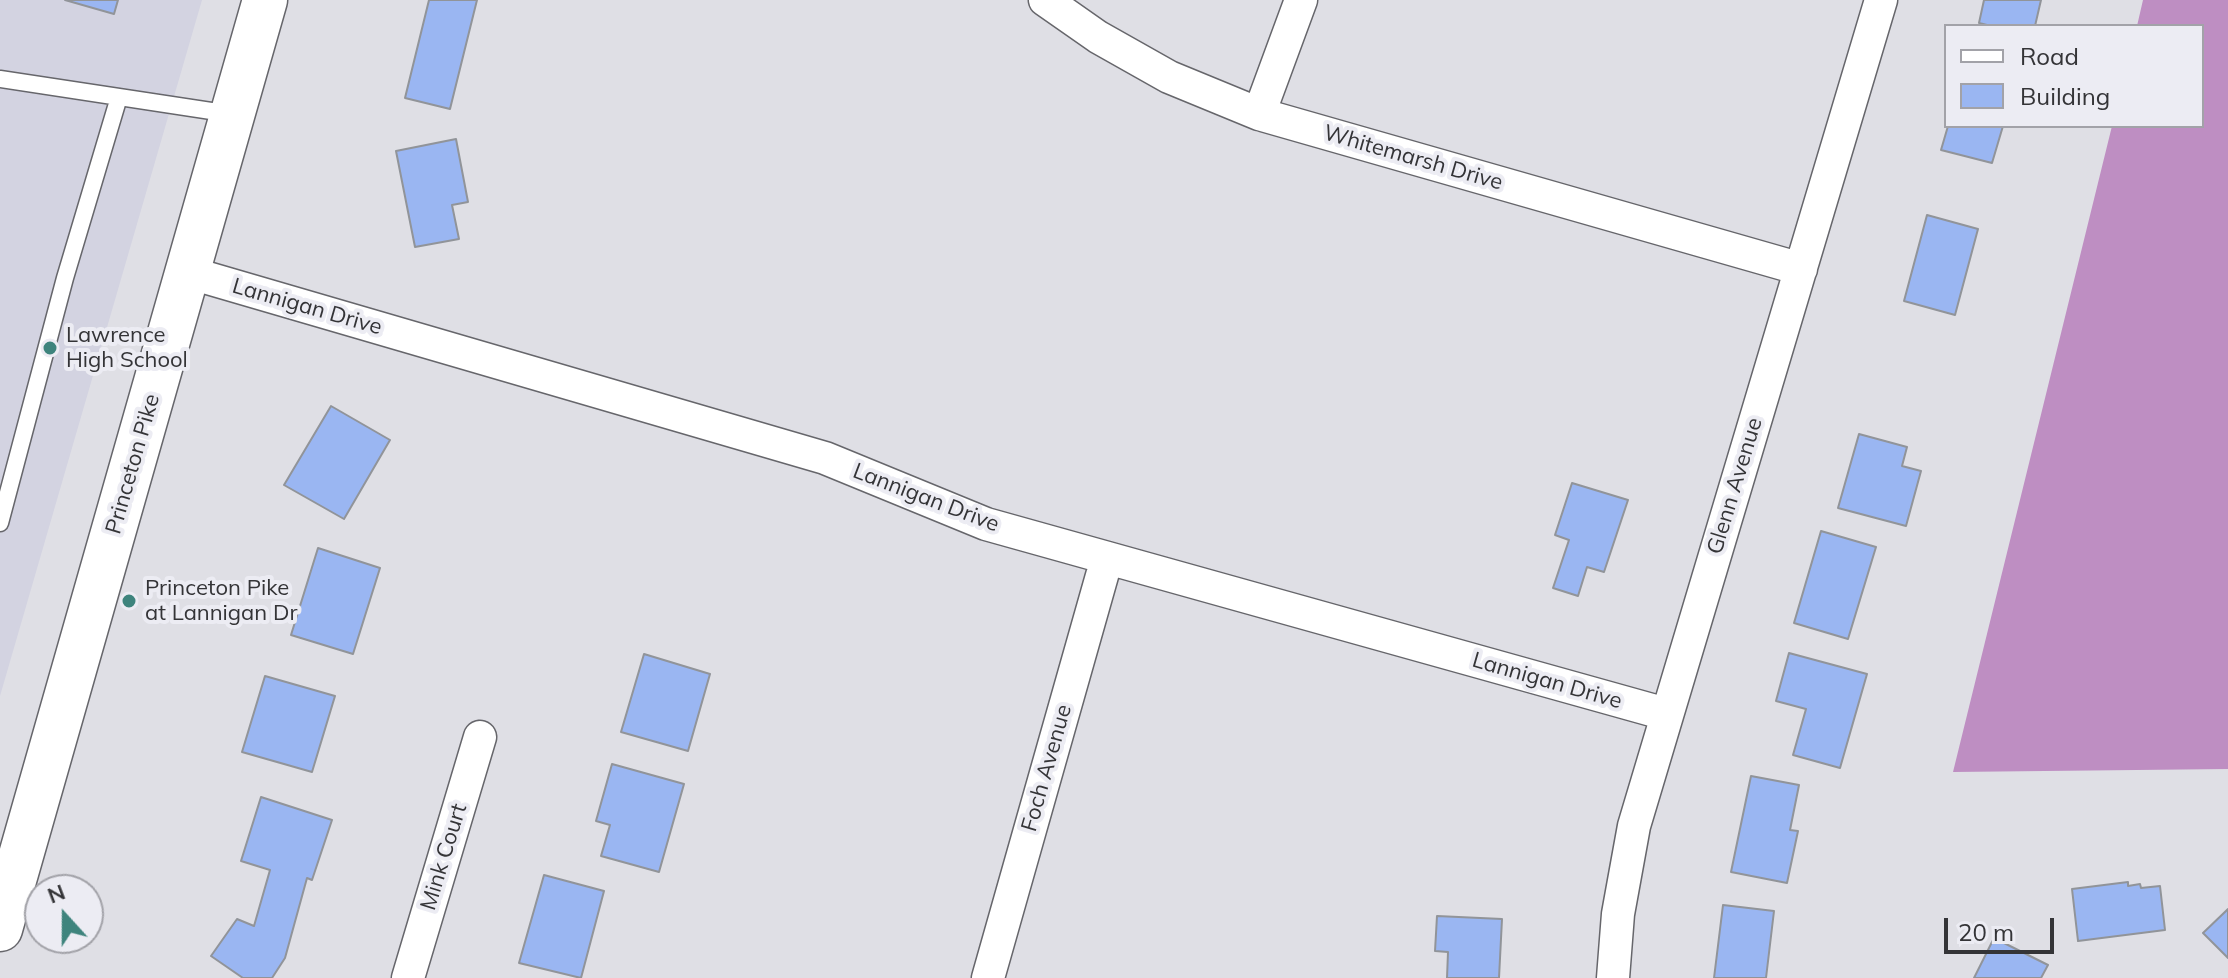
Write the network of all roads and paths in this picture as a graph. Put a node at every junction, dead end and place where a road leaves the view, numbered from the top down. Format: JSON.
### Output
{"nodes":[{"id":1,"x":265,"y":0,"type":"edge"},
{"id":2,"x":1045,"y":0,"type":"edge"},
{"id":3,"x":1301,"y":0,"type":"edge"},
{"id":4,"x":1881,"y":0,"type":"edge"},
{"id":5,"x":0,"y":79,"type":"edge"},
{"id":6,"x":119,"y":97,"type":"junction"},
{"id":7,"x":233,"y":114,"type":"junction"},
{"id":8,"x":1259,"y":114,"type":"junction"},
{"id":9,"x":1801,"y":269,"type":"junction"},
{"id":10,"x":187,"y":272,"type":"junction"},
{"id":11,"x":0,"y":523,"type":"edge"},
{"id":12,"x":1107,"y":558,"type":"junction"},
{"id":13,"x":1666,"y":714,"type":"junction"},
{"id":14,"x":480,"y":737,"type":"dead end"},
{"id":15,"x":0,"y":929,"type":"edge"},
{"id":16,"x":408,"y":978,"type":"edge"},
{"id":17,"x":988,"y":978,"type":"edge"},
{"id":18,"x":1613,"y":978,"type":"edge"}],
"edges":[{"from":1,"to":7,"type":"main road","name":"Princeton Pike"},
{"from":2,"to":8,"type":"street","name":"Whitemarsh Drive"},
{"from":3,"to":8,"type":"street"},
{"from":4,"to":9,"type":"street","name":"Glenn Avenue"},
{"from":5,"to":6,"type":"lane"},
{"from":6,"to":7,"type":"lane"},
{"from":6,"to":11,"type":"lane"},
{"from":7,"to":10,"type":"main road","name":"Princeton Pike"},
{"from":8,"to":9,"type":"street","name":"Whitemarsh Drive"},
{"from":9,"to":13,"type":"street","name":"Glenn Avenue"},
{"from":10,"to":12,"type":"street","name":"Lannigan Drive"},
{"from":10,"to":15,"type":"main road","name":"Princeton Pike"},
{"from":12,"to":13,"type":"street","name":"Lannigan Drive"},
{"from":12,"to":17,"type":"street","name":"Foch Avenue"},
{"from":13,"to":18,"type":"street","name":"Glenn Avenue"},
{"from":14,"to":16,"type":"street","name":"Mink Court"}]}
